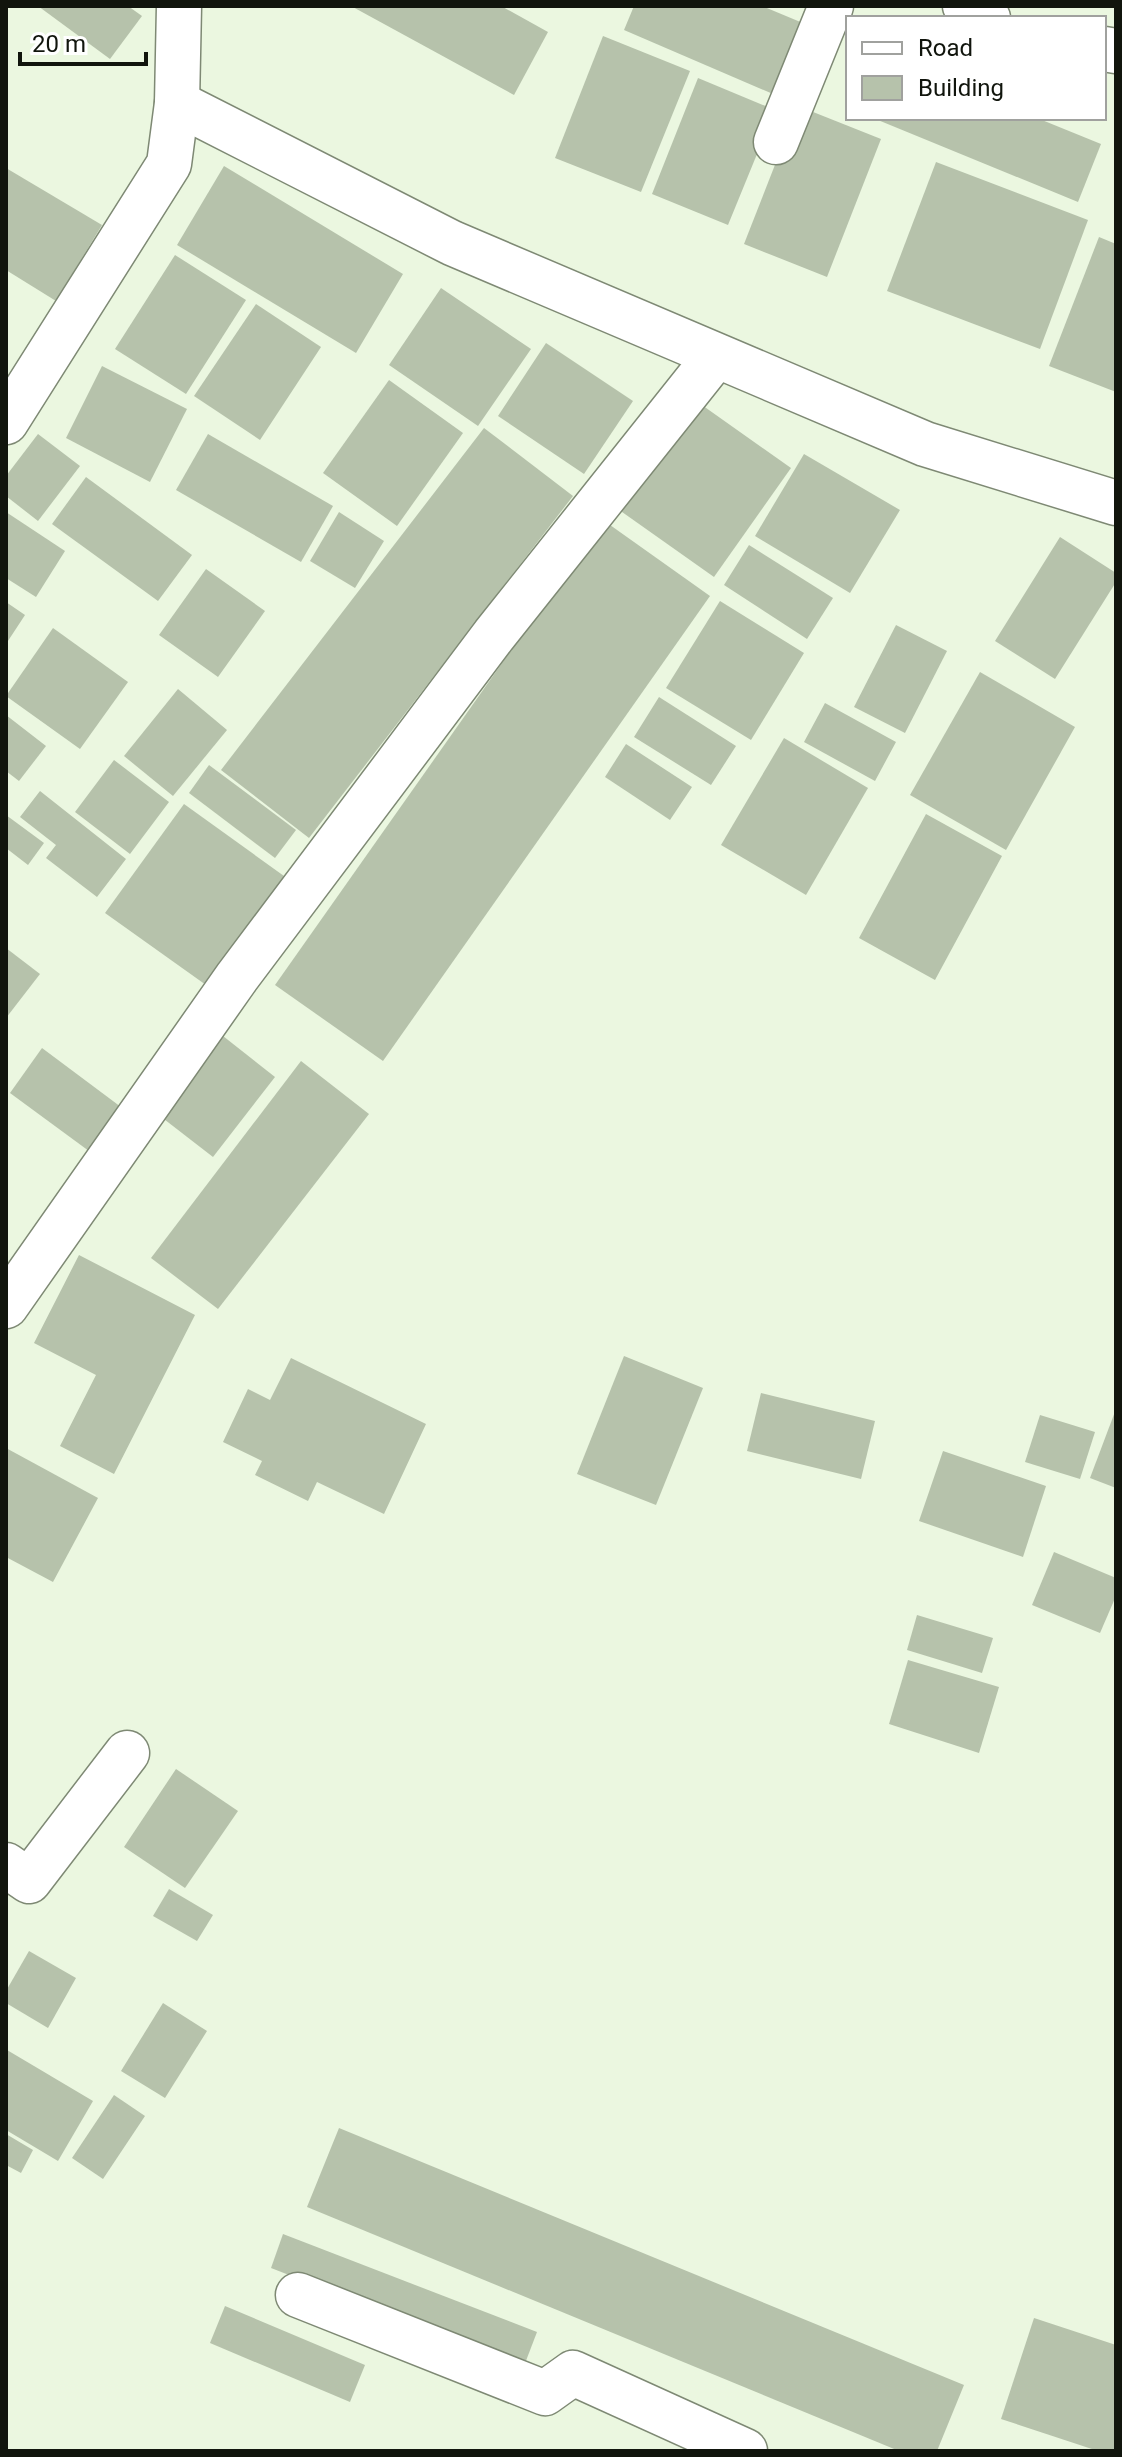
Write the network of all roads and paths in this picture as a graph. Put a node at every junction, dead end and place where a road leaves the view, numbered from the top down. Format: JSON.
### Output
{"nodes":[{"id":1,"x":179,"y":6,"type":"edge"},
{"id":2,"x":831,"y":6,"type":"edge"},
{"id":3,"x":965,"y":6,"type":"edge"},
{"id":4,"x":984,"y":16,"type":"edge"},
{"id":5,"x":177,"y":103,"type":"junction"},
{"id":6,"x":776,"y":142,"type":"dead end"},
{"id":7,"x":716,"y":356,"type":"junction"},
{"id":8,"x":6,"y":422,"type":"edge"},
{"id":9,"x":1116,"y":503,"type":"edge"},
{"id":10,"x":6,"y":1306,"type":"edge"},
{"id":11,"x":127,"y":1753,"type":"dead end"},
{"id":12,"x":6,"y":1865,"type":"edge"},
{"id":13,"x":298,"y":2295,"type":"dead end"},
{"id":14,"x":745,"y":2451,"type":"edge"}],
"edges":[{"from":1,"to":5,"type":"street"},
{"from":2,"to":6,"type":"street"},
{"from":3,"to":4,"type":"street"},
{"from":5,"to":7,"type":"street"},
{"from":5,"to":8,"type":"street"},
{"from":7,"to":9,"type":"street"},
{"from":7,"to":10,"type":"street"},
{"from":11,"to":12,"type":"street"},
{"from":13,"to":14,"type":"street"}]}
